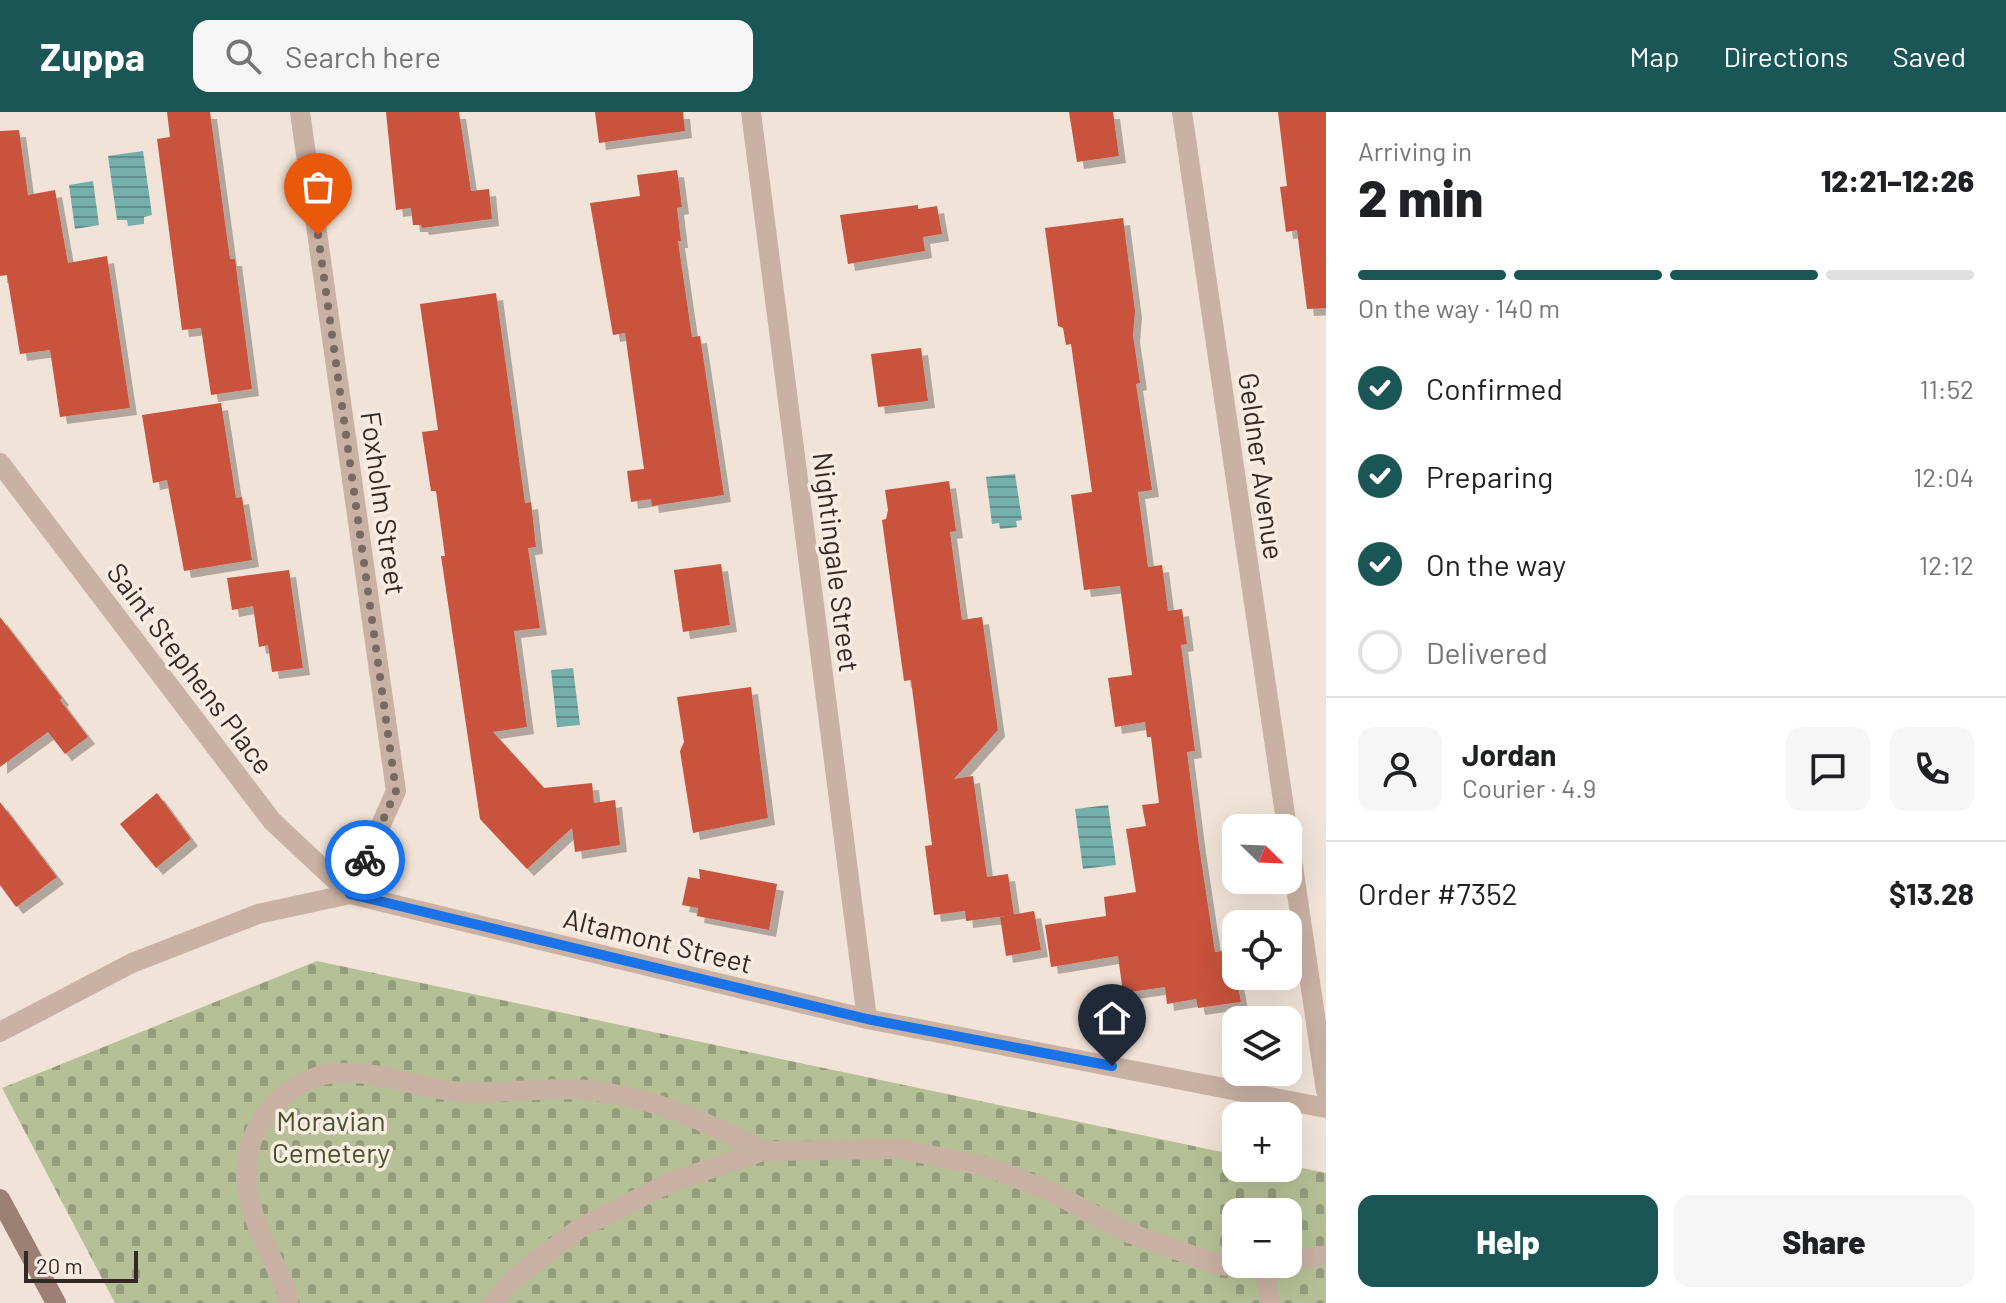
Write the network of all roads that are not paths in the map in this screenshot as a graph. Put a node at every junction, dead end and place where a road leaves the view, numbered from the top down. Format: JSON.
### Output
{"nodes":[{"id":1,"x":300,"y":112,"type":"edge"},
{"id":2,"x":751,"y":112,"type":"edge"},
{"id":3,"x":1182,"y":112,"type":"edge"},
{"id":4,"x":0,"y":463,"type":"edge"},
{"id":5,"x":1286,"y":814,"type":"edge"},
{"id":6,"x":350,"y":894,"type":"junction"},
{"id":7,"x":1297,"y":894,"type":"edge"},
{"id":8,"x":867,"y":1019,"type":"junction"},
{"id":9,"x":0,"y":1032,"type":"edge"},
{"id":10,"x":1326,"y":1091,"type":"edge"},
{"id":11,"x":1326,"y":1108,"type":"edge"},
{"id":12,"x":763,"y":1151,"type":"junction"},
{"id":13,"x":0,"y":1199,"type":"edge"},
{"id":14,"x":1326,"y":1255,"type":"edge"},
{"id":15,"x":1302,"y":1259,"type":"edge"},
{"id":16,"x":1222,"y":1265,"type":"edge"},
{"id":17,"x":1271,"y":1278,"type":"edge"},
{"id":18,"x":56,"y":1303,"type":"edge"},
{"id":19,"x":288,"y":1303,"type":"edge"},
{"id":20,"x":492,"y":1303,"type":"edge"},
{"id":21,"x":1270,"y":1303,"type":"edge"}],
"edges":[{"from":1,"to":6,"type":"street","name":"Foxholm Street"},
{"from":2,"to":8,"type":"street","name":"Nightingale Street"},
{"from":3,"to":5,"type":"street","name":"Geldner Avenue"},
{"from":4,"to":6,"type":"street","name":"Saint Stephens Place"},
{"from":6,"to":8,"type":"street","name":"Altamont Street"},
{"from":6,"to":9,"type":"street","name":"Altamont Street"},
{"from":7,"to":10,"type":"street","name":"Geldner Avenue"},
{"from":8,"to":11,"type":"street","name":"Altamont Street"},
{"from":12,"to":16,"type":"street"},
{"from":12,"to":19,"type":"street"},
{"from":12,"to":20,"type":"street"},
{"from":13,"to":18,"type":"main road"},
{"from":14,"to":15,"type":"street"},
{"from":17,"to":21,"type":"street"}]}
